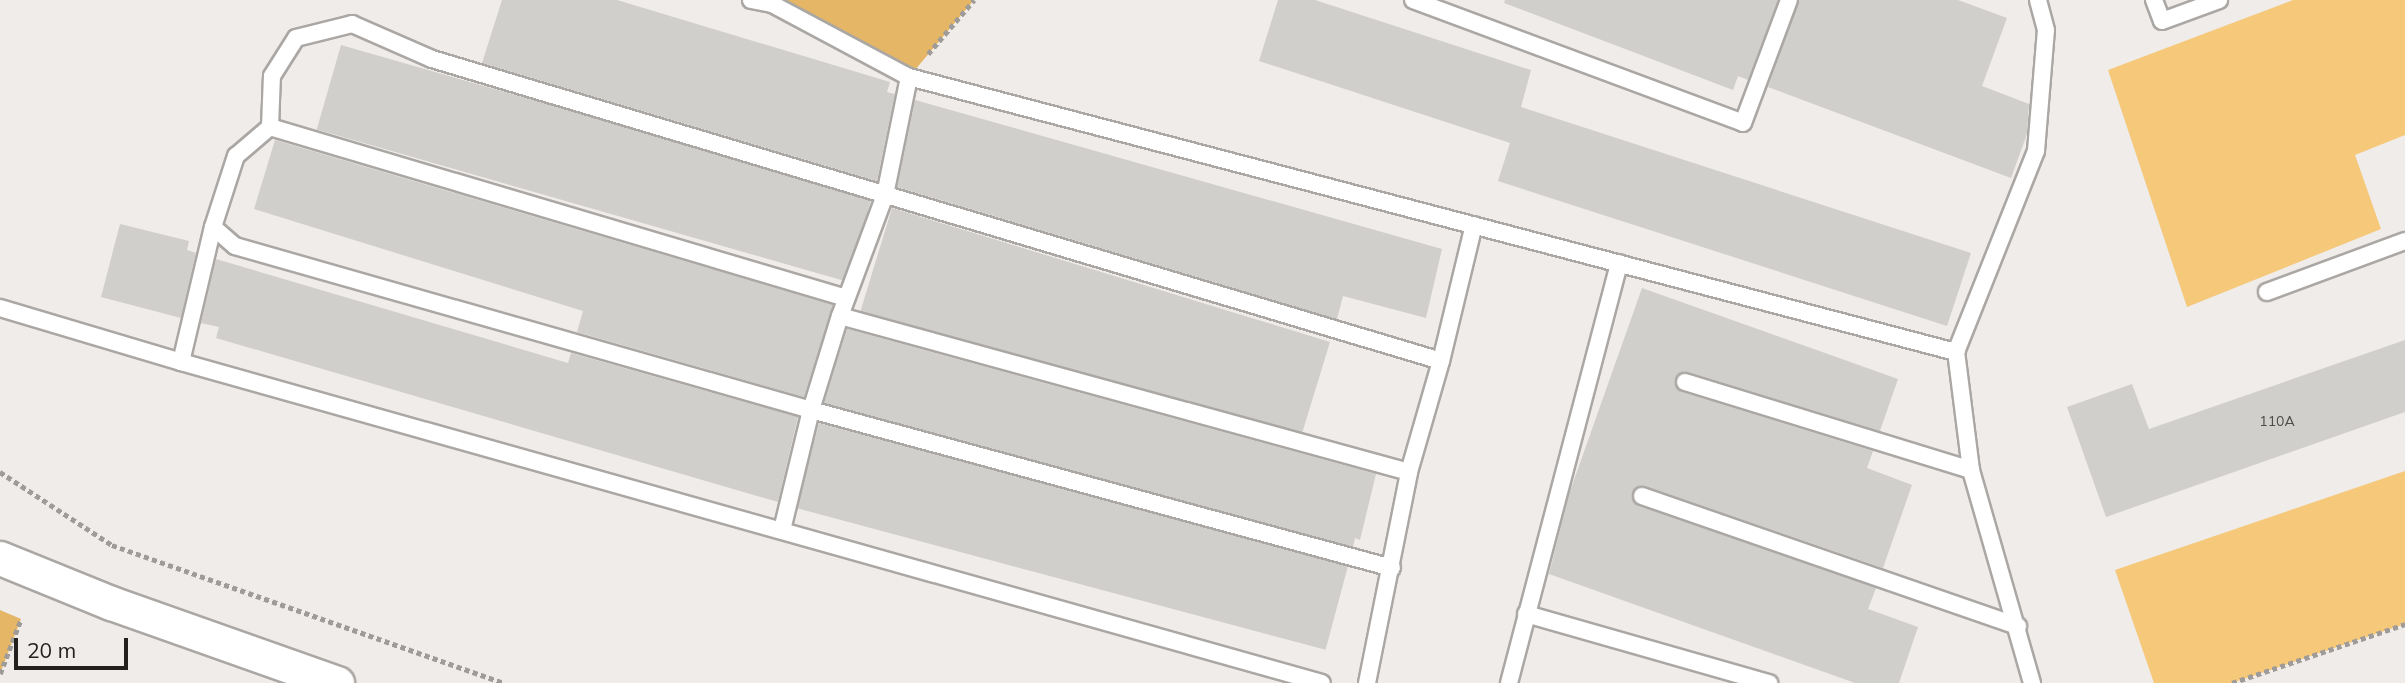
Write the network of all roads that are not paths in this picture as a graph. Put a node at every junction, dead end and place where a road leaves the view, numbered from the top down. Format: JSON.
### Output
{"nodes":[{"id":1,"x":751,"y":0,"type":"edge"},
{"id":2,"x":1413,"y":0,"type":"edge"},
{"id":3,"x":1789,"y":0,"type":"edge"},
{"id":4,"x":2038,"y":0,"type":"edge"},
{"id":5,"x":2154,"y":0,"type":"edge"},
{"id":6,"x":2219,"y":0,"type":"edge"},
{"id":7,"x":909,"y":76,"type":"junction"},
{"id":8,"x":270,"y":127,"type":"junction"},
{"id":9,"x":885,"y":195,"type":"junction"},
{"id":10,"x":1474,"y":225,"type":"junction"},
{"id":11,"x":214,"y":227,"type":"junction"},
{"id":12,"x":2405,"y":241,"type":"edge"},
{"id":13,"x":1619,"y":263,"type":"junction"},
{"id":14,"x":2267,"y":292,"type":"dead end"},
{"id":15,"x":846,"y":299,"type":"junction"},
{"id":16,"x":0,"y":308,"type":"edge"},
{"id":17,"x":840,"y":316,"type":"junction"},
{"id":18,"x":1956,"y":352,"type":"junction"},
{"id":19,"x":1441,"y":361,"type":"junction"},
{"id":20,"x":181,"y":362,"type":"junction"},
{"id":21,"x":1685,"y":382,"type":"dead end"},
{"id":22,"x":811,"y":410,"type":"junction"},
{"id":23,"x":1971,"y":470,"type":"junction"},
{"id":24,"x":1409,"y":472,"type":"junction"},
{"id":25,"x":1642,"y":496,"type":"dead end"},
{"id":26,"x":782,"y":530,"type":"junction"},
{"id":27,"x":0,"y":558,"type":"edge"},
{"id":28,"x":1392,"y":568,"type":"junction"},
{"id":29,"x":1526,"y":614,"type":"junction"},
{"id":30,"x":2018,"y":626,"type":"junction"},
{"id":31,"x":337,"y":683,"type":"edge"},
{"id":32,"x":1322,"y":683,"type":"edge"},
{"id":33,"x":1367,"y":683,"type":"edge"},
{"id":34,"x":1509,"y":683,"type":"edge"},
{"id":35,"x":1769,"y":683,"type":"edge"},
{"id":36,"x":2032,"y":683,"type":"edge"}],
"edges":[{"from":1,"to":7,"type":"lane"},
{"from":2,"to":3,"type":"lane"},
{"from":4,"to":18,"type":"lane"},
{"from":5,"to":6,"type":"lane"},
{"from":7,"to":9,"type":"lane"},
{"from":7,"to":10,"type":"lane"},
{"from":8,"to":9,"type":"lane"},
{"from":8,"to":11,"type":"lane"},
{"from":8,"to":15,"type":"lane"},
{"from":9,"to":15,"type":"lane"},
{"from":9,"to":19,"type":"lane"},
{"from":10,"to":13,"type":"lane"},
{"from":10,"to":19,"type":"lane"},
{"from":11,"to":20,"type":"lane"},
{"from":11,"to":22,"type":"lane"},
{"from":12,"to":14,"type":"lane"},
{"from":13,"to":18,"type":"lane"},
{"from":13,"to":29,"type":"lane"},
{"from":15,"to":17,"type":"lane"},
{"from":16,"to":20,"type":"lane"},
{"from":17,"to":22,"type":"lane"},
{"from":17,"to":24,"type":"lane"},
{"from":18,"to":23,"type":"lane"},
{"from":19,"to":24,"type":"lane"},
{"from":20,"to":26,"type":"lane"},
{"from":21,"to":23,"type":"lane"},
{"from":22,"to":26,"type":"lane"},
{"from":22,"to":28,"type":"lane"},
{"from":23,"to":30,"type":"lane"},
{"from":24,"to":28,"type":"lane"},
{"from":25,"to":30,"type":"lane"},
{"from":26,"to":32,"type":"lane"},
{"from":27,"to":31,"type":"street"},
{"from":28,"to":33,"type":"lane"},
{"from":29,"to":34,"type":"lane"},
{"from":29,"to":35,"type":"lane"},
{"from":30,"to":36,"type":"lane"}]}
